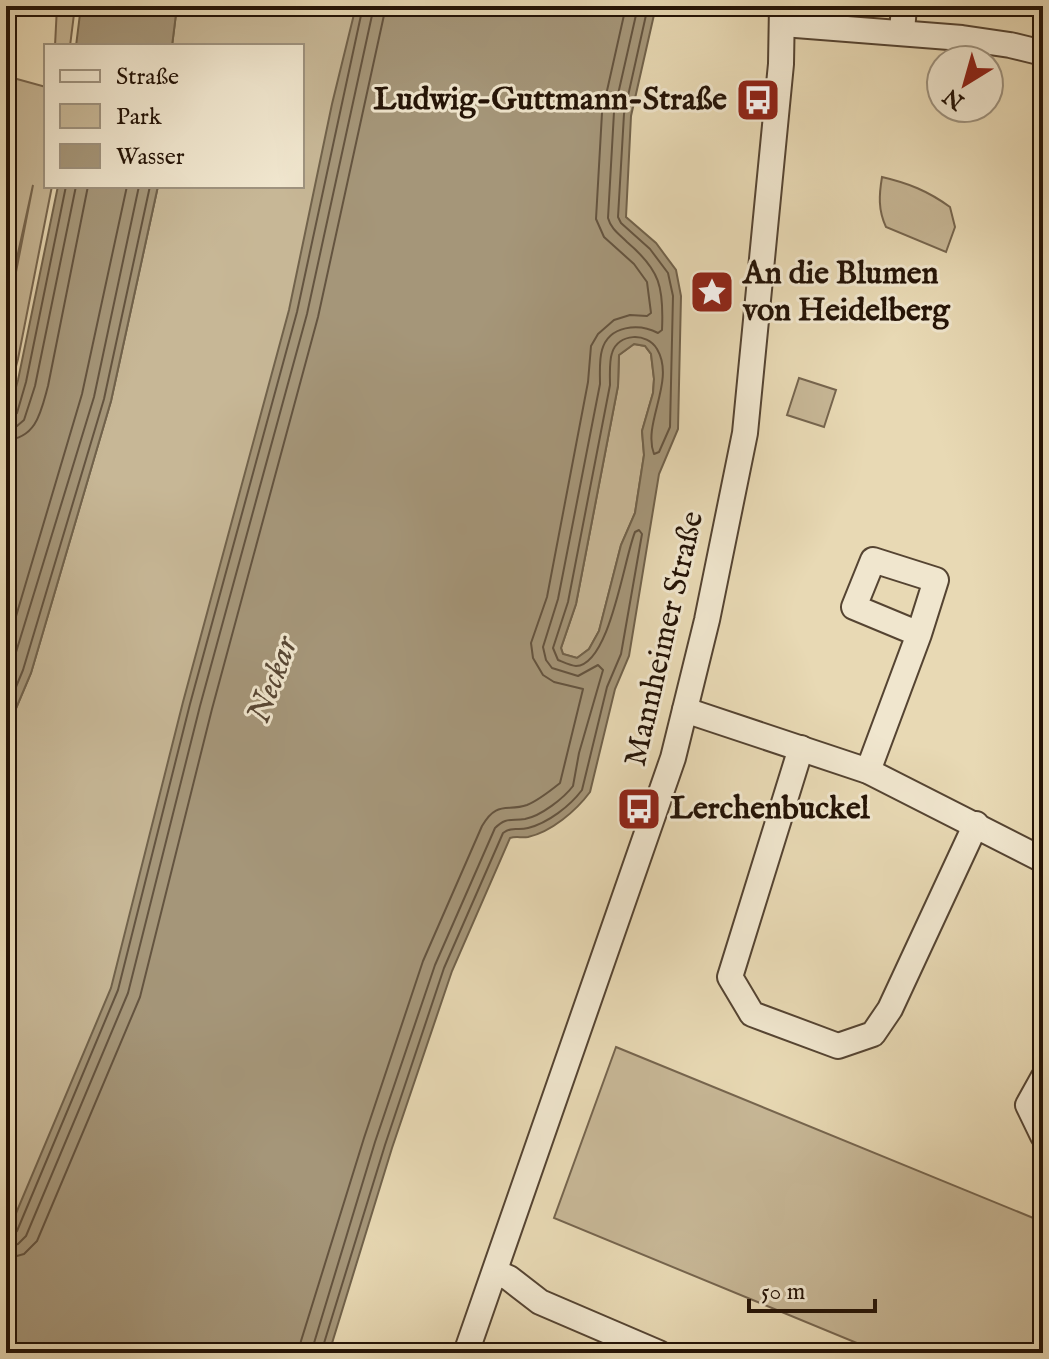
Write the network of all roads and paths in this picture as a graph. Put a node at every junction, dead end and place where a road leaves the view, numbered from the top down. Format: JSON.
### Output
{"nodes":[{"id":1,"x":904,"y":6,"type":"edge"},
{"id":2,"x":782,"y":15,"type":"edge"},
{"id":3,"x":902,"y":32,"type":"junction"},
{"id":4,"x":1043,"y":53,"type":"edge"},
{"id":5,"x":919,"y":634,"type":"dead end"},
{"id":6,"x":685,"y":710,"type":"junction"},
{"id":7,"x":801,"y":748,"type":"junction"},
{"id":8,"x":868,"y":771,"type":"junction"},
{"id":9,"x":976,"y":824,"type":"junction"},
{"id":10,"x":1043,"y":860,"type":"edge"},
{"id":11,"x":1043,"y":1078,"type":"edge"},
{"id":12,"x":1043,"y":1136,"type":"edge"},
{"id":13,"x":495,"y":1272,"type":"junction"},
{"id":14,"x":466,"y":1353,"type":"edge"},
{"id":15,"x":659,"y":1353,"type":"edge"}],
"edges":[{"from":1,"to":3,"type":"street"},
{"from":2,"to":3,"type":"street"},
{"from":2,"to":6,"type":"street","name":"Mannheimer Straße"},
{"from":3,"to":4,"type":"street"},
{"from":5,"to":8,"type":"street"},
{"from":6,"to":7,"type":"street"},
{"from":6,"to":13,"type":"street","name":"Mannheimer Straße"},
{"from":7,"to":8,"type":"street"},
{"from":7,"to":9,"type":"street"},
{"from":8,"to":9,"type":"street"},
{"from":9,"to":10,"type":"street"},
{"from":11,"to":12,"type":"street"},
{"from":13,"to":14,"type":"street","name":"Mannheimer Straße"},
{"from":13,"to":15,"type":"street"}]}
